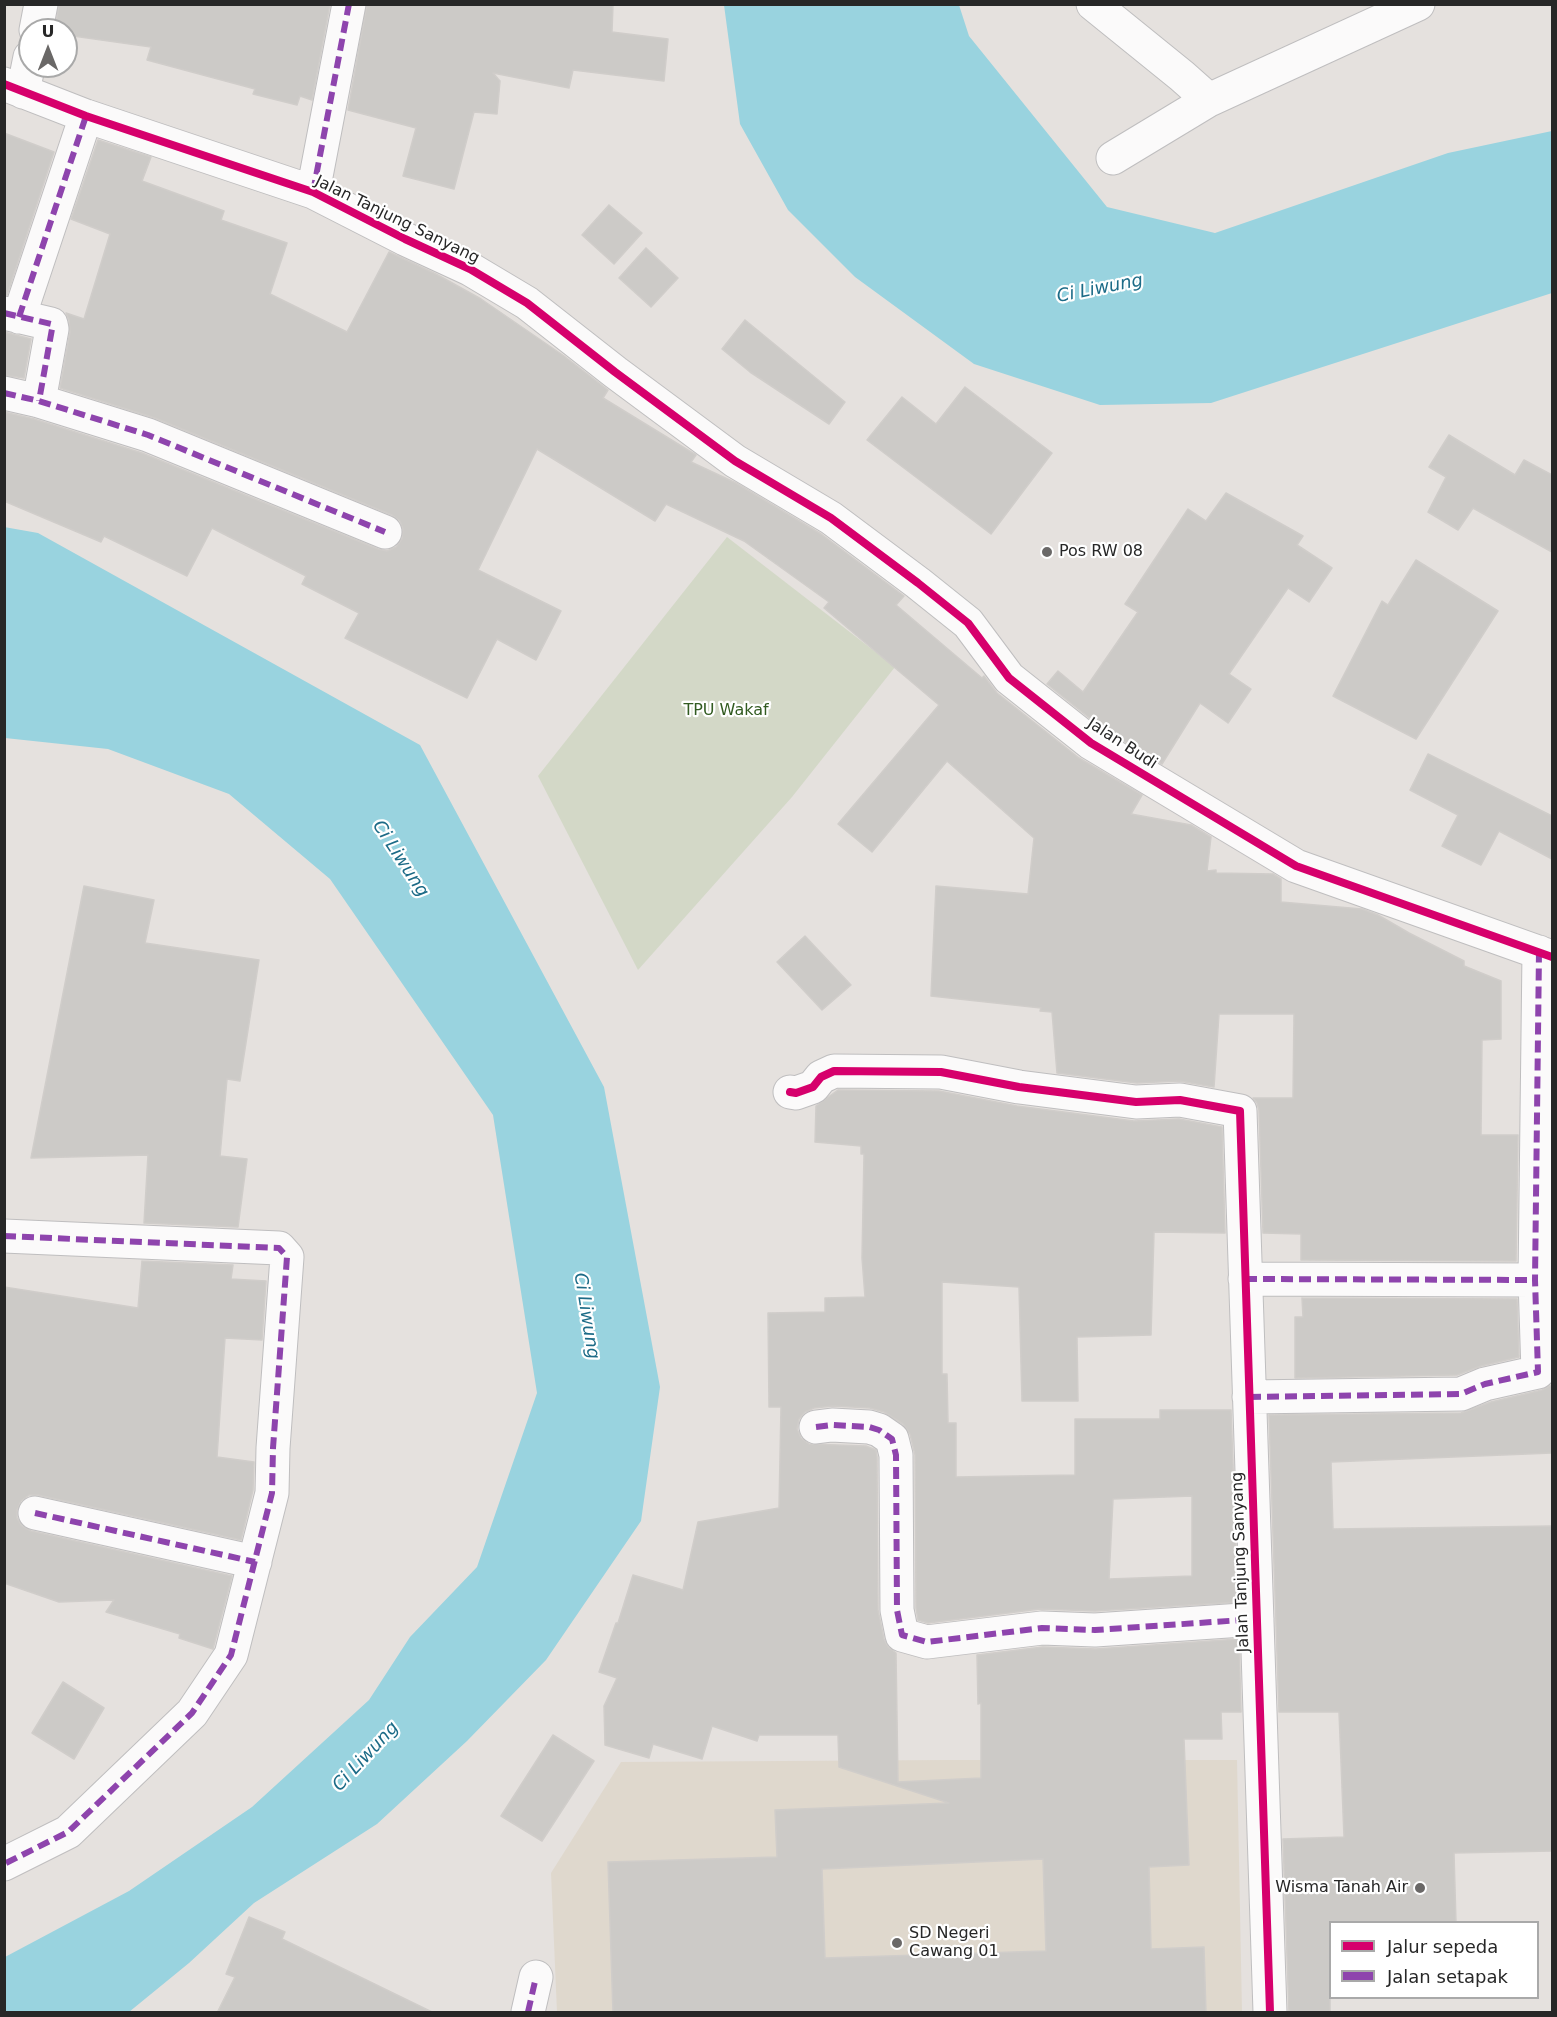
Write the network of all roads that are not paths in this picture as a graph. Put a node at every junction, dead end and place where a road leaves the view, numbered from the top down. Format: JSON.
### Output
{"nodes":[{"id":1,"x":349,"y":4,"type":"edge"},
{"id":2,"x":1093,"y":4,"type":"edge"},
{"id":3,"x":1418,"y":4,"type":"edge"},
{"id":4,"x":14,"y":88,"type":"edge"},
{"id":5,"x":1209,"y":100,"type":"junction"},
{"id":6,"x":86,"y":116,"type":"junction"},
{"id":7,"x":1113,"y":159,"type":"dead end"},
{"id":8,"x":313,"y":192,"type":"junction"},
{"id":9,"x":12,"y":315,"type":"edge"},
{"id":10,"x":4,"y":393,"type":"edge"},
{"id":11,"x":39,"y":401,"type":"junction"},
{"id":12,"x":735,"y":461,"type":"joint"},
{"id":13,"x":385,"y":532,"type":"dead end"},
{"id":14,"x":1546,"y":954,"type":"edge"},
{"id":15,"x":790,"y":1092,"type":"dead end"},
{"id":16,"x":4,"y":1236,"type":"edge"},
{"id":17,"x":1245,"y":1279,"type":"junction"},
{"id":18,"x":1535,"y":1280,"type":"junction"},
{"id":19,"x":1248,"y":1397,"type":"junction"},
{"id":20,"x":816,"y":1427,"type":"dead end"},
{"id":21,"x":35,"y":1513,"type":"dead end"},
{"id":22,"x":255,"y":1562,"type":"junction"},
{"id":23,"x":1257,"y":1619,"type":"junction"},
{"id":24,"x":4,"y":1864,"type":"edge"},
{"id":25,"x":536,"y":1977,"type":"dead end"},
{"id":26,"x":528,"y":2013,"type":"edge"},
{"id":27,"x":1270,"y":2013,"type":"edge"}],
"edges":[{"from":1,"to":8,"type":"street"},
{"from":2,"to":5,"type":"street"},
{"from":3,"to":5,"type":"street"},
{"from":4,"to":6,"type":"street","name":"Jalan Tanjung Sanyang"},
{"from":5,"to":7,"type":"street"},
{"from":6,"to":8,"type":"street","name":"Jalan Tanjung Sanyang"},
{"from":6,"to":9,"type":"street"},
{"from":8,"to":12,"type":"street","name":"Jalan Tanjung Sanyang"},
{"from":9,"to":11,"type":"street"},
{"from":10,"to":11,"type":"street"},
{"from":11,"to":13,"type":"street"},
{"from":12,"to":14,"type":"street","name":"Jalan Budi"},
{"from":14,"to":18,"type":"street"},
{"from":15,"to":17,"type":"street","name":"Jalan Tanjung Sanyang"},
{"from":16,"to":22,"type":"street"},
{"from":17,"to":18,"type":"street"},
{"from":17,"to":19,"type":"street","name":"Jalan Tanjung Sanyang"},
{"from":18,"to":19,"type":"street"},
{"from":19,"to":23,"type":"street","name":"Jalan Tanjung Sanyang"},
{"from":20,"to":23,"type":"street"},
{"from":21,"to":22,"type":"street"},
{"from":22,"to":24,"type":"street"},
{"from":23,"to":27,"type":"street","name":"Jalan Tanjung Sanyang"},
{"from":25,"to":26,"type":"street"}]}
